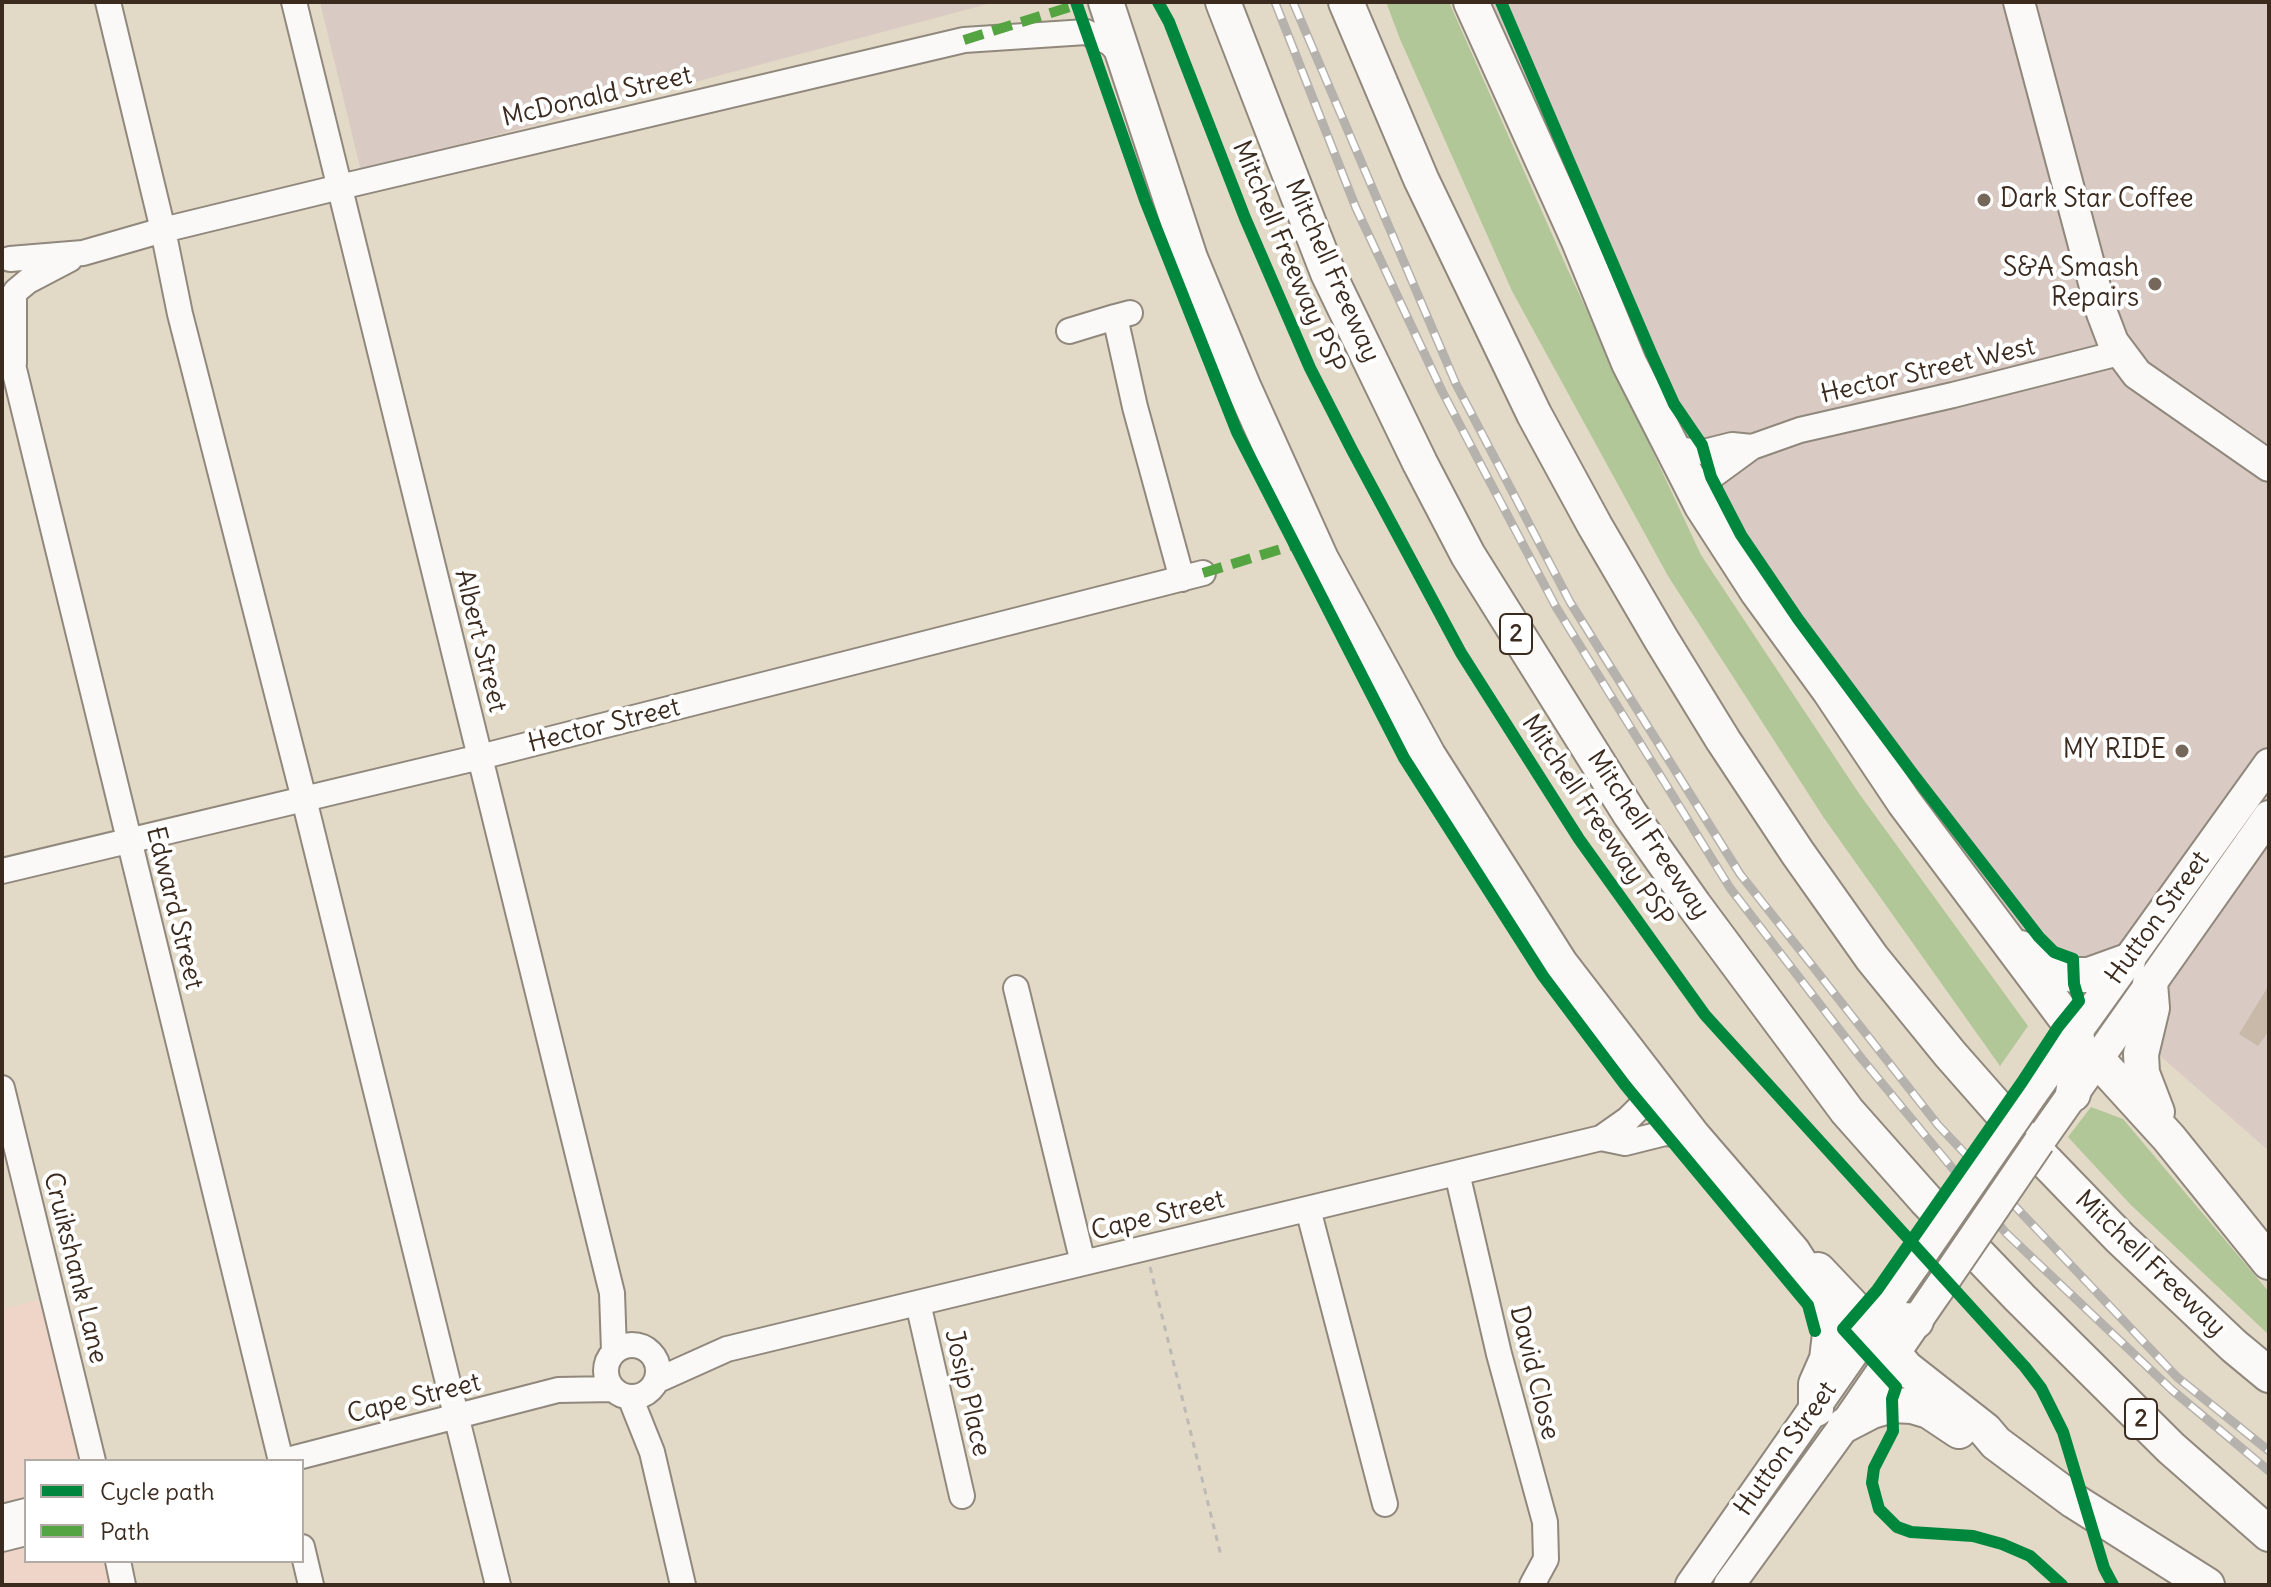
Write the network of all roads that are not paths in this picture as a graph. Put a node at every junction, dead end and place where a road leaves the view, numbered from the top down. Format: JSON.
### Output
{"nodes":[{"id":1,"x":108,"y":2,"type":"edge"},
{"id":2,"x":294,"y":2,"type":"edge"},
{"id":3,"x":1106,"y":2,"type":"edge"},
{"id":4,"x":1223,"y":2,"type":"edge"},
{"id":5,"x":1346,"y":2,"type":"edge"},
{"id":6,"x":1471,"y":2,"type":"edge"},
{"id":7,"x":2019,"y":2,"type":"edge"},
{"id":8,"x":1122,"y":56,"type":"junction"},
{"id":9,"x":340,"y":187,"type":"junction"},
{"id":10,"x":163,"y":230,"type":"junction"},
{"id":11,"x":83,"y":253,"type":"junction"},
{"id":12,"x":4,"y":255,"type":"edge"},
{"id":13,"x":11,"y":296,"type":"edge"},
{"id":14,"x":1069,"y":331,"type":"dead end"},
{"id":15,"x":2,"y":345,"type":"edge"},
{"id":16,"x":2119,"y":353,"type":"junction"},
{"id":17,"x":14,"y":369,"type":"junction"},
{"id":18,"x":1668,"y":443,"type":"junction"},
{"id":19,"x":1752,"y":447,"type":"junction"},
{"id":20,"x":2269,"y":466,"type":"edge"},
{"id":21,"x":1702,"y":506,"type":"junction"},
{"id":22,"x":480,"y":757,"type":"junction"},
{"id":23,"x":2269,"y":764,"type":"edge"},
{"id":24,"x":304,"y":799,"type":"junction"},
{"id":25,"x":2269,"y":816,"type":"edge"},
{"id":26,"x":128,"y":841,"type":"junction"},
{"id":27,"x":2,"y":871,"type":"edge"},
{"id":28,"x":2003,"y":937,"type":"junction"},
{"id":29,"x":2139,"y":972,"type":"junction"},
{"id":30,"x":1016,"y":988,"type":"dead end"},
{"id":31,"x":2083,"y":1048,"type":"junction"},
{"id":32,"x":1645,"y":1075,"type":"junction"},
{"id":33,"x":2,"y":1088,"type":"edge"},
{"id":34,"x":2064,"y":1107,"type":"joint"},
{"id":35,"x":1693,"y":1136,"type":"junction"},
{"id":36,"x":1601,"y":1138,"type":"junction"},
{"id":37,"x":2169,"y":1138,"type":"junction"},
{"id":38,"x":1457,"y":1173,"type":"junction"},
{"id":39,"x":1308,"y":1209,"type":"junction"},
{"id":40,"x":1793,"y":1252,"type":"junction"},
{"id":41,"x":2269,"y":1262,"type":"edge"},
{"id":42,"x":1083,"y":1263,"type":"junction"},
{"id":43,"x":612,"y":1293,"type":"junction"},
{"id":44,"x":918,"y":1303,"type":"junction"},
{"id":45,"x":1883,"y":1316,"type":"junction"},
{"id":46,"x":727,"y":1349,"type":"junction"},
{"id":47,"x":648,"y":1350,"type":"junction"},
{"id":48,"x":1895,"y":1352,"type":"junction"},
{"id":49,"x":612,"y":1355,"type":"junction"},
{"id":50,"x":2269,"y":1375,"type":"edge"},
{"id":51,"x":638,"y":1389,"type":"junction"},
{"id":52,"x":558,"y":1390,"type":"junction"},
{"id":53,"x":1816,"y":1409,"type":"junction"},
{"id":54,"x":455,"y":1418,"type":"junction"},
{"id":55,"x":1845,"y":1425,"type":"junction"},
{"id":56,"x":1996,"y":1443,"type":"junction"},
{"id":57,"x":93,"y":1459,"type":"edge"},
{"id":58,"x":282,"y":1459,"type":"edge"},
{"id":59,"x":290,"y":1459,"type":"edge"},
{"id":60,"x":962,"y":1496,"type":"dead end"},
{"id":61,"x":1385,"y":1504,"type":"dead end"},
{"id":62,"x":24,"y":1512,"type":"edge"},
{"id":63,"x":2,"y":1517,"type":"edge"},
{"id":64,"x":24,"y":1534,"type":"edge"},
{"id":65,"x":2269,"y":1534,"type":"edge"},
{"id":66,"x":2,"y":1539,"type":"edge"},
{"id":67,"x":304,"y":1555,"type":"edge"},
{"id":68,"x":118,"y":1563,"type":"edge"},
{"id":69,"x":123,"y":1585,"type":"edge"},
{"id":70,"x":311,"y":1585,"type":"edge"},
{"id":71,"x":498,"y":1585,"type":"edge"},
{"id":72,"x":683,"y":1585,"type":"edge"},
{"id":73,"x":1532,"y":1585,"type":"edge"},
{"id":74,"x":1691,"y":1585,"type":"edge"},
{"id":75,"x":1729,"y":1585,"type":"edge"},
{"id":76,"x":2207,"y":1585,"type":"edge"}],
"edges":[{"from":1,"to":10,"type":"street"},
{"from":2,"to":9,"type":"street","name":"Albert Street"},
{"from":3,"to":8,"type":"highway"},
{"from":4,"to":65,"type":"highway","name":"Mitchell Freeway","number":"2"},
{"from":5,"to":50,"type":"highway","name":"Mitchell Freeway"},
{"from":6,"to":18,"type":"highway"},
{"from":7,"to":16,"type":"main road"},
{"from":8,"to":9,"type":"street","name":"McDonald Street"},
{"from":8,"to":32,"type":"highway"},
{"from":9,"to":10,"type":"street","name":"McDonald Street"},
{"from":9,"to":22,"type":"street","name":"Albert Street"},
{"from":10,"to":11,"type":"street","name":"McDonald Street"},
{"from":10,"to":24,"type":"street"},
{"from":11,"to":12,"type":"street","name":"McDonald Street"},
{"from":11,"to":13,"type":"street","name":"McDonald Street"},
{"from":12,"to":13,"type":"street","name":"Edward Street"},
{"from":13,"to":17,"type":"street","name":"Edward Street"},
{"from":14,"to":22,"type":"street","name":"Hector Street"},
{"from":15,"to":17,"type":"street","name":"Edward Street"},
{"from":16,"to":19,"type":"street","name":"Hector Street West"},
{"from":16,"to":20,"type":"main road"},
{"from":17,"to":26,"type":"street","name":"Edward Street"},
{"from":18,"to":19,"type":"street","name":"Hector Street West"},
{"from":18,"to":21,"type":"highway"},
{"from":19,"to":21,"type":"street","name":"Hector Street West"},
{"from":21,"to":28,"type":"highway"},
{"from":22,"to":24,"type":"street","name":"Hector Street"},
{"from":22,"to":43,"type":"street","name":"Albert Street"},
{"from":23,"to":29,"type":"main road","name":"Hutton Street"},
{"from":24,"to":26,"type":"street","name":"Hector Street"},
{"from":24,"to":54,"type":"street"},
{"from":25,"to":29,"type":"main road","name":"Hutton Street"},
{"from":26,"to":27,"type":"street","name":"Hector Street"},
{"from":26,"to":58,"type":"street","name":"Edward Street"},
{"from":28,"to":29,"type":"highway"},
{"from":28,"to":31,"type":"highway"},
{"from":29,"to":31,"type":"main road","name":"Hutton Street"},
{"from":29,"to":37,"type":"highway"},
{"from":30,"to":42,"type":"street"},
{"from":31,"to":34,"type":"highway"},
{"from":31,"to":37,"type":"highway"},
{"from":31,"to":45,"type":"main road","name":"Hutton Street","bridge":true},
{"from":32,"to":35,"type":"highway"},
{"from":32,"to":36,"type":"street","name":"Cape Street"},
{"from":33,"to":57,"type":"street","name":"Cruikshank Lane"},
{"from":34,"to":45,"type":"main road","name":"Hutton Street","bridge":true},
{"from":35,"to":36,"type":"street","name":"Cape Street"},
{"from":35,"to":40,"type":"highway"},
{"from":36,"to":38,"type":"street","name":"Cape Street"},
{"from":37,"to":41,"type":"highway"},
{"from":38,"to":39,"type":"street","name":"Cape Street"},
{"from":38,"to":73,"type":"street","name":"David Close"},
{"from":39,"to":42,"type":"street","name":"Cape Street"},
{"from":39,"to":61,"type":"street"},
{"from":40,"to":45,"type":"highway"},
{"from":40,"to":53,"type":"highway"},
{"from":42,"to":44,"type":"street","name":"Cape Street"},
{"from":43,"to":47,"type":"street","name":"Albert Street"},
{"from":43,"to":49,"type":"street","name":"Albert Street"},
{"from":44,"to":46,"type":"street","name":"Cape Street"},
{"from":44,"to":60,"type":"street","name":"Josip Place"},
{"from":45,"to":48,"type":"highway"},
{"from":45,"to":53,"type":"main road","name":"Hutton Street"},
{"from":46,"to":47,"type":"street","name":"Cape Street"},
{"from":46,"to":51,"type":"street","name":"Cape Street"},
{"from":47,"to":49,"type":"street"},
{"from":47,"to":51,"type":"street"},
{"from":48,"to":55,"type":"main road","name":"Hutton Street"},
{"from":48,"to":56,"type":"highway"},
{"from":49,"to":51,"type":"street"},
{"from":49,"to":52,"type":"street","name":"Cape Street"},
{"from":51,"to":52,"type":"street","name":"Cape Street"},
{"from":51,"to":72,"type":"street"},
{"from":52,"to":54,"type":"street","name":"Cape Street"},
{"from":53,"to":74,"type":"main road","name":"Hutton Street"},
{"from":54,"to":59,"type":"street","name":"Cape Street"},
{"from":54,"to":71,"type":"street"},
{"from":55,"to":56,"type":"highway"},
{"from":55,"to":75,"type":"main road","name":"Hutton Street"},
{"from":56,"to":76,"type":"highway"},
{"from":62,"to":63,"type":"street"},
{"from":64,"to":66,"type":"street"},
{"from":67,"to":70,"type":"street"},
{"from":68,"to":69,"type":"street"}]}
